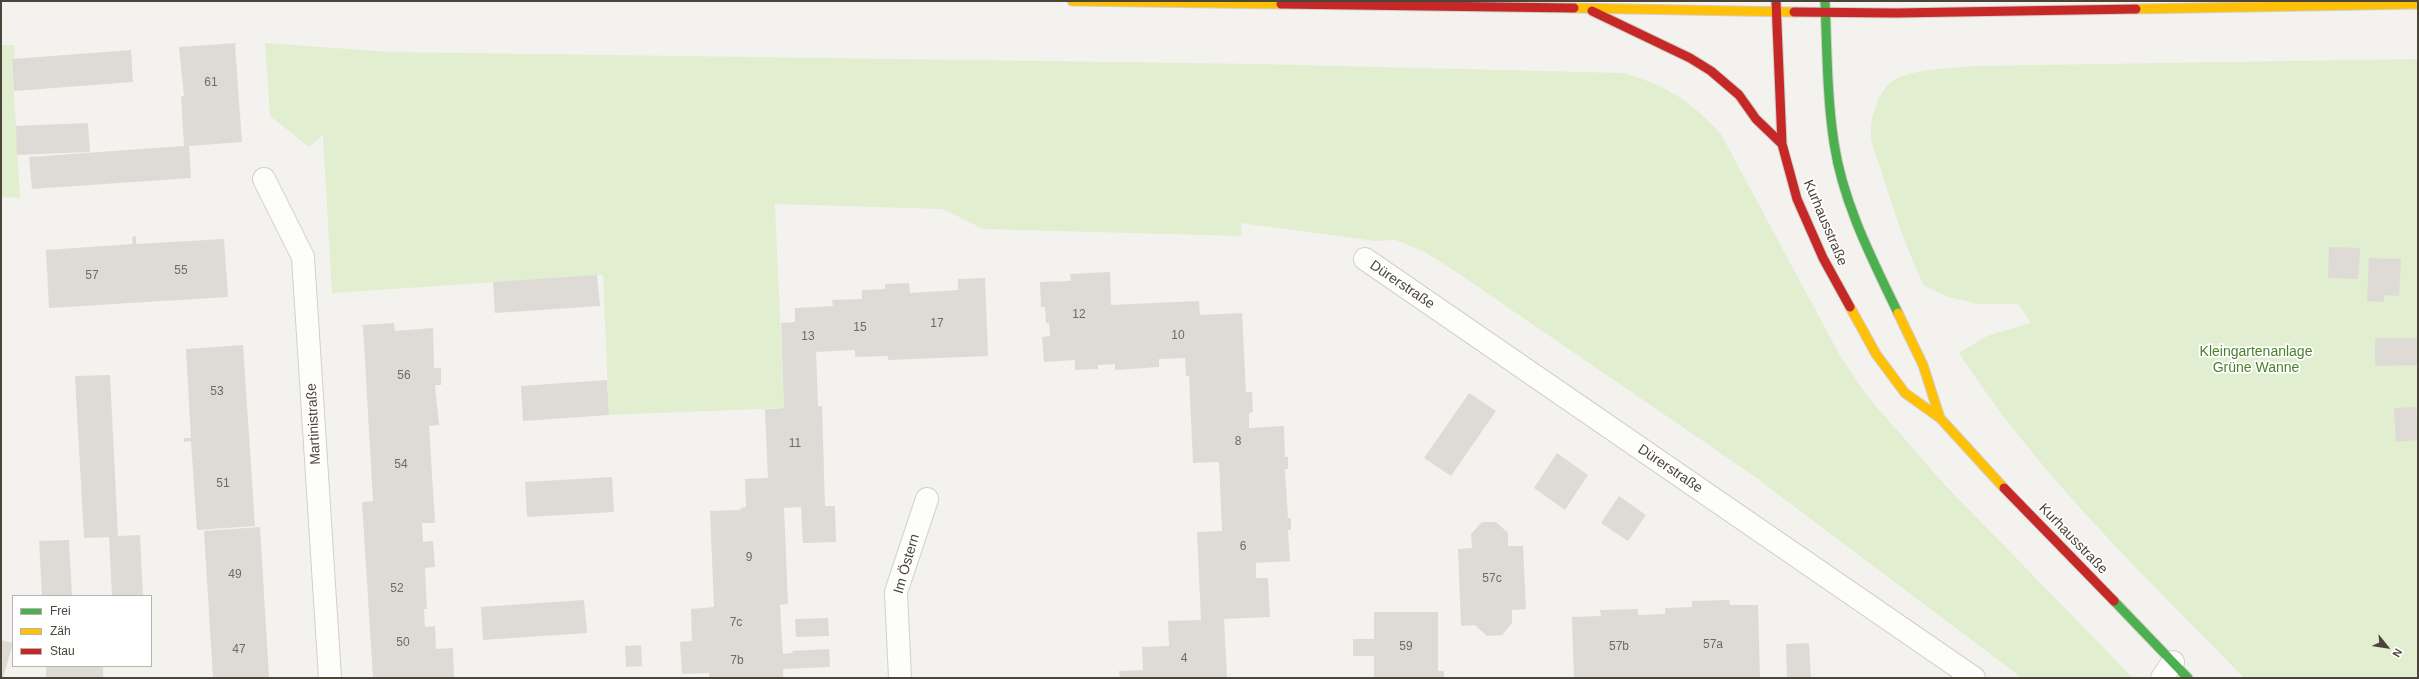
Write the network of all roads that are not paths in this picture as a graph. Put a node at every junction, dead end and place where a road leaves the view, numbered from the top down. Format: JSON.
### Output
{"nodes":[{"id":1,"x":1072,"y":1,"type":"edge"},
{"id":2,"x":1825,"y":1,"type":"edge"},
{"id":3,"x":2418,"y":4,"type":"edge"},
{"id":4,"x":1776,"y":6,"type":"edge"},
{"id":5,"x":1585,"y":8,"type":"junction"},
{"id":6,"x":1825,"y":11,"type":"junction"},
{"id":7,"x":1782,"y":144,"type":"junction"},
{"id":8,"x":264,"y":179,"type":"dead end"},
{"id":9,"x":1364,"y":259,"type":"dead end"},
{"id":10,"x":1940,"y":418,"type":"junction"},
{"id":11,"x":927,"y":500,"type":"dead end"},
{"id":12,"x":2167,"y":670,"type":"edge"},
{"id":13,"x":330,"y":678,"type":"edge"},
{"id":14,"x":900,"y":678,"type":"edge"},
{"id":15,"x":1974,"y":678,"type":"edge"},
{"id":16,"x":2188,"y":678,"type":"edge"}],
"edges":[{"from":1,"to":5,"type":"main road"},
{"from":2,"to":6,"type":"main road","name":"Kurhausstraße"},
{"from":3,"to":6,"type":"main road"},
{"from":4,"to":5,"type":"main road"},
{"from":4,"to":6,"type":"main road"},
{"from":4,"to":7,"type":"main road","name":"Kurhausstraße"},
{"from":5,"to":7,"type":"main road"},
{"from":6,"to":10,"type":"main road","name":"Kurhausstraße"},
{"from":7,"to":10,"type":"main road","name":"Kurhausstraße"},
{"from":8,"to":13,"type":"street","name":"Martinistraße"},
{"from":9,"to":15,"type":"street","name":"Dürerstraße"},
{"from":10,"to":12,"type":"main road","name":"Kurhausstraße"},
{"from":11,"to":14,"type":"street","name":"Im Östern"},
{"from":12,"to":16,"type":"main road","name":"Kurhausstraße"}]}
